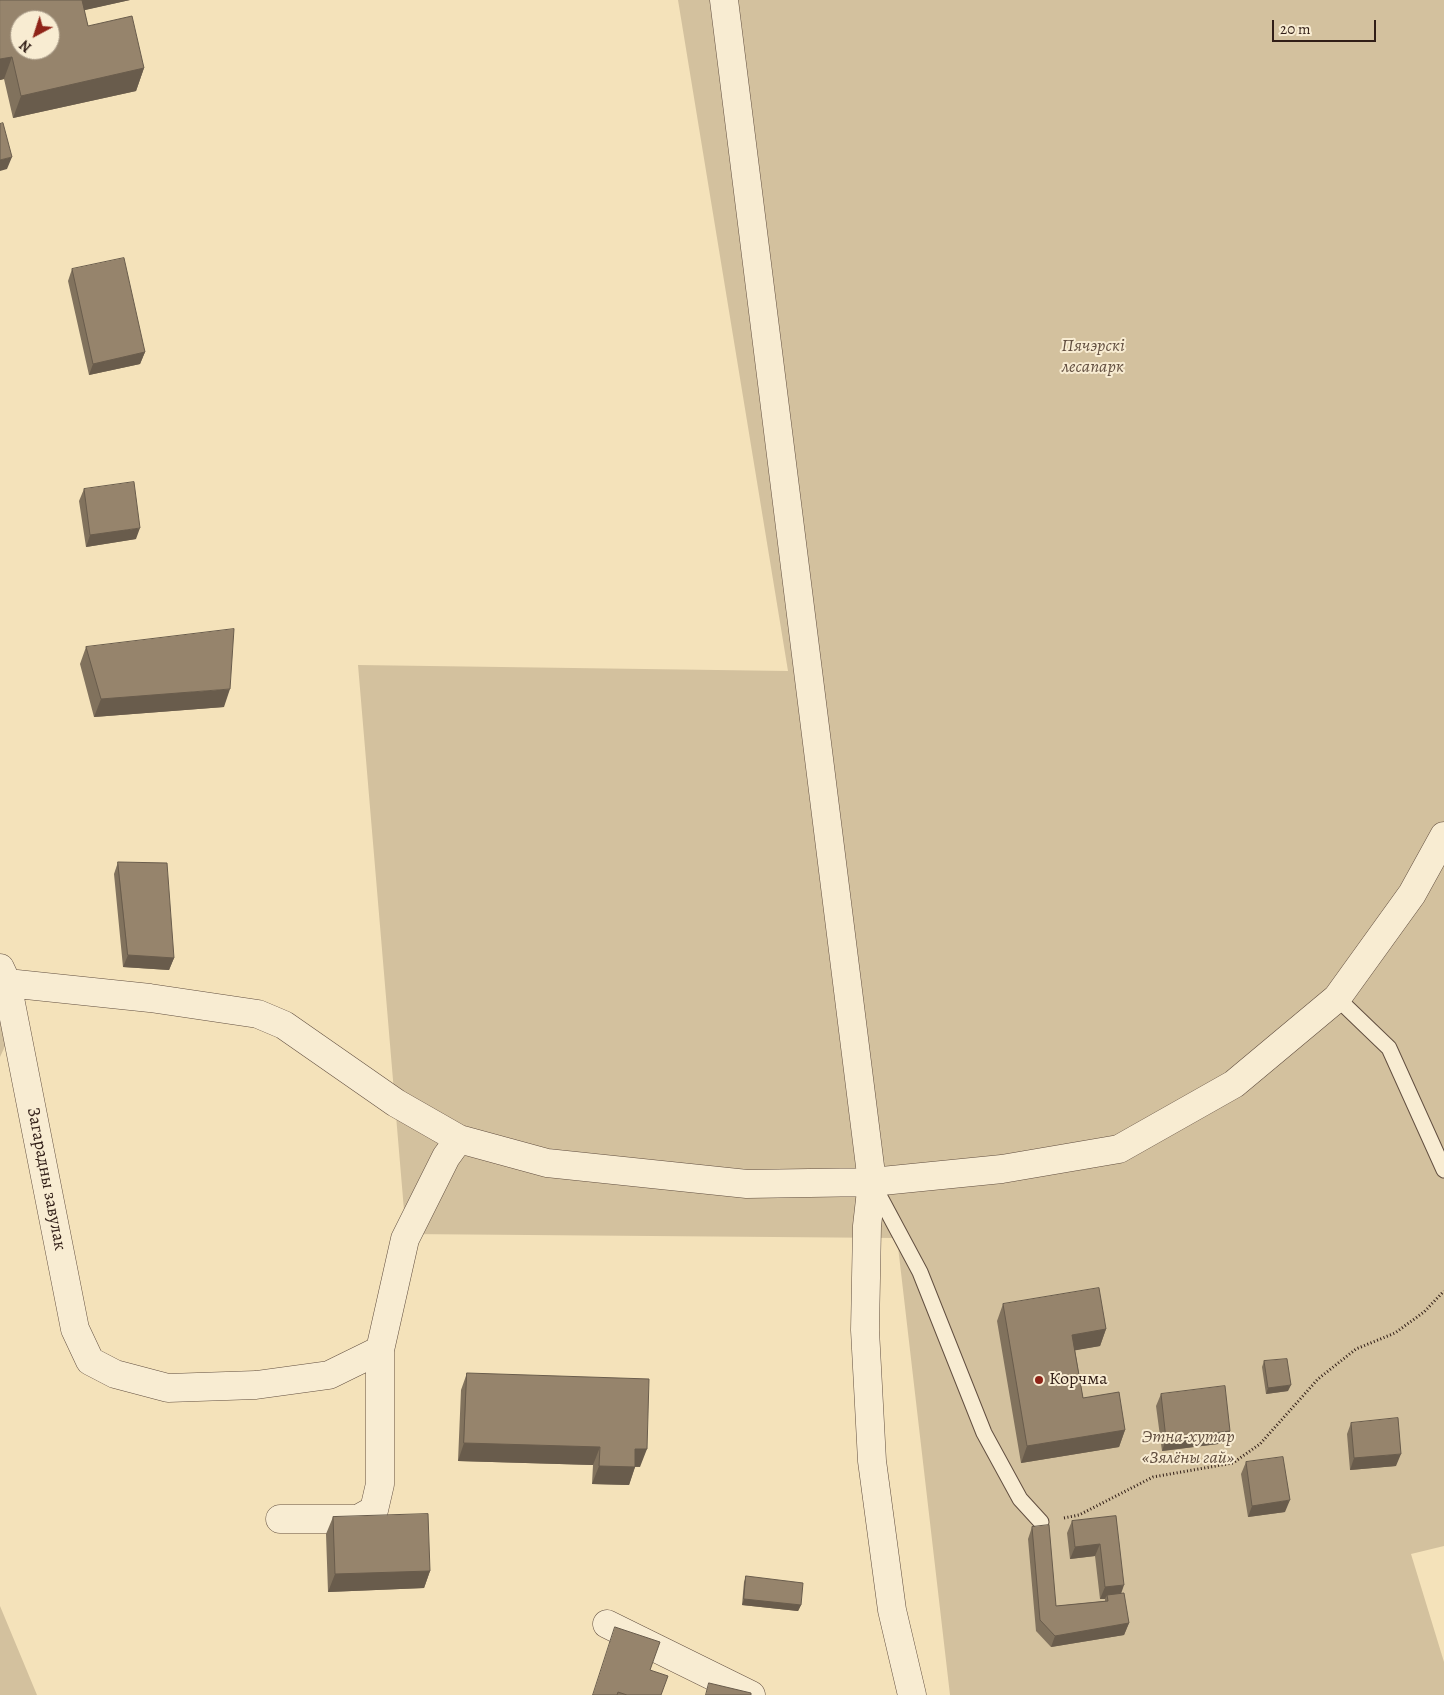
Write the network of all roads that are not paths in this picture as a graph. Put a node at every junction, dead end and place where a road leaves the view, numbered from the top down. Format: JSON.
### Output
{"nodes":[{"id":1,"x":724,"y":0,"type":"edge"},
{"id":2,"x":1444,"y":836,"type":"edge"},
{"id":3,"x":4,"y":975,"type":"edge"},
{"id":4,"x":1337,"y":998,"type":"junction"},
{"id":5,"x":458,"y":1139,"type":"junction"},
{"id":6,"x":1444,"y":1170,"type":"edge"},
{"id":7,"x":872,"y":1182,"type":"junction"},
{"id":8,"x":380,"y":1350,"type":"junction"},
{"id":9,"x":280,"y":1519,"type":"dead end"},
{"id":10,"x":1041,"y":1522,"type":"road end"},
{"id":11,"x":607,"y":1624,"type":"dead end"},
{"id":12,"x":750,"y":1695,"type":"edge"},
{"id":13,"x":912,"y":1695,"type":"edge"}],
"edges":[{"from":1,"to":7,"type":"street"},
{"from":2,"to":4,"type":"street"},
{"from":3,"to":5,"type":"street"},
{"from":3,"to":8,"type":"street","name":"Загарадны завулак"},
{"from":4,"to":6,"type":"lane"},
{"from":4,"to":7,"type":"street"},
{"from":5,"to":7,"type":"street"},
{"from":5,"to":8,"type":"street"},
{"from":7,"to":10,"type":"lane"},
{"from":7,"to":13,"type":"street"},
{"from":8,"to":9,"type":"street"},
{"from":11,"to":12,"type":"street"}]}
